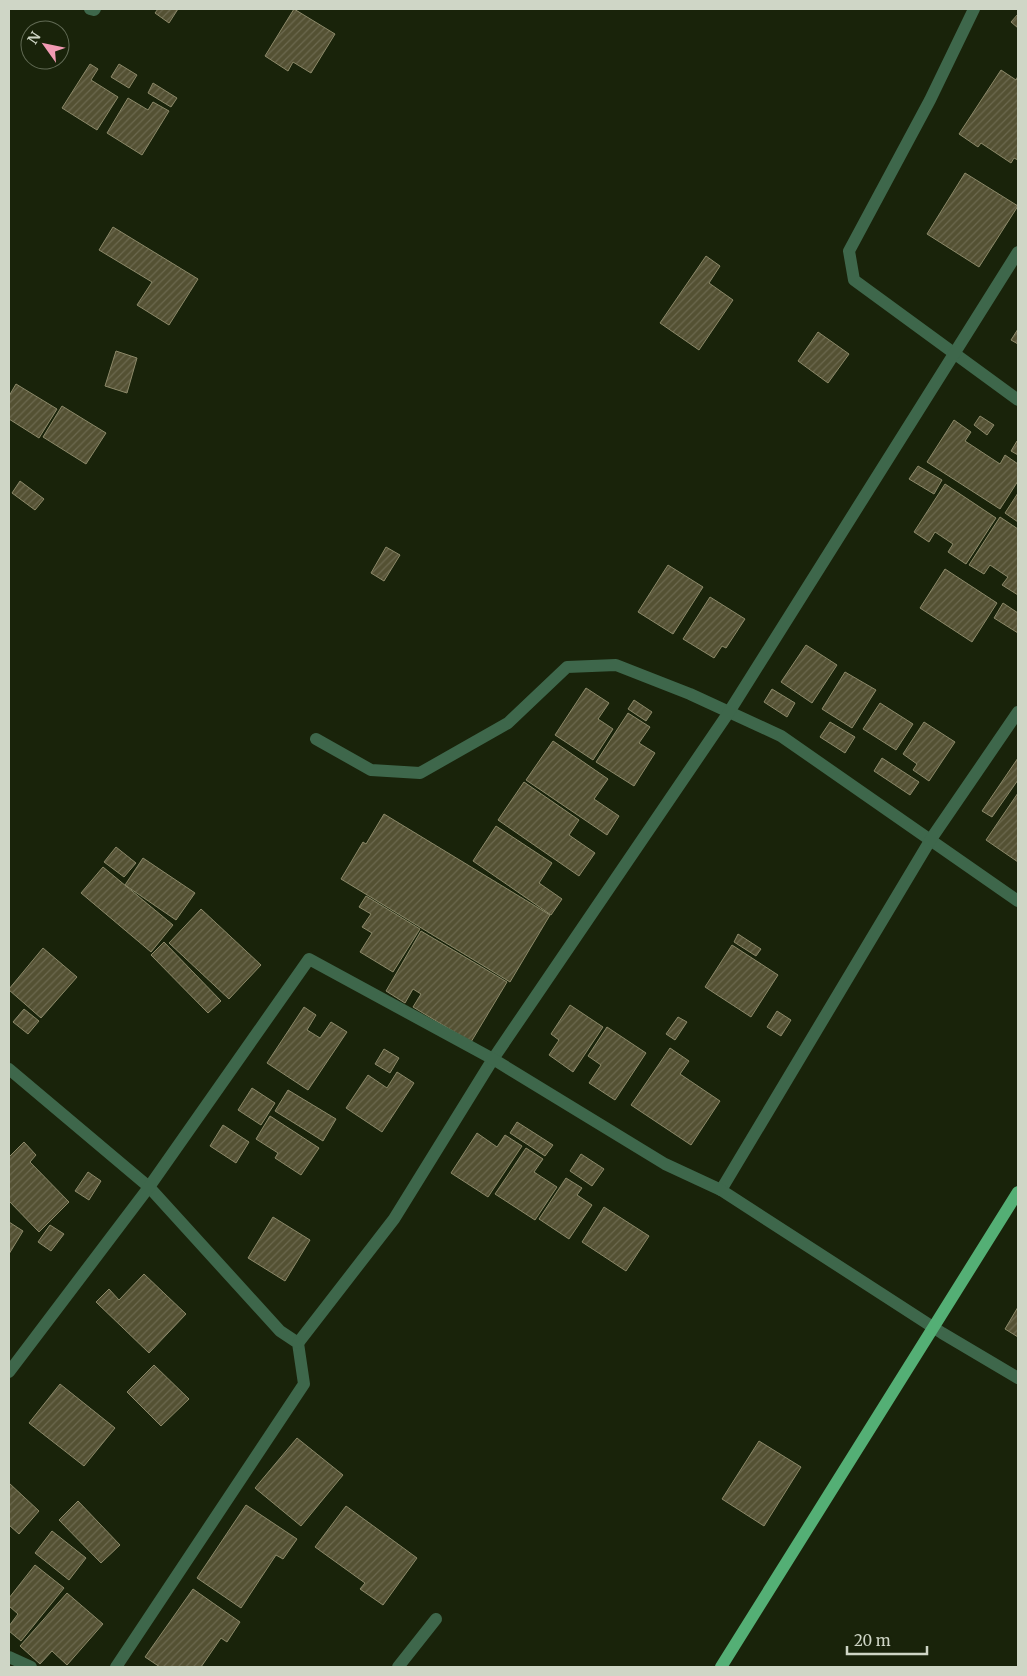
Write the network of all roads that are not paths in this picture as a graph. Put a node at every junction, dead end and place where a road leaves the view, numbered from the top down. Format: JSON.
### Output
{"nodes":[{"id":1,"x":90,"y":9,"type":"edge"},
{"id":2,"x":95,"y":9,"type":"edge"},
{"id":3,"x":974,"y":9,"type":"edge"},
{"id":4,"x":1018,"y":252,"type":"edge"},
{"id":5,"x":953,"y":353,"type":"junction"},
{"id":6,"x":1018,"y":400,"type":"edge"},
{"id":7,"x":729,"y":712,"type":"junction"},
{"id":8,"x":1018,"y":712,"type":"edge"},
{"id":9,"x":316,"y":738,"type":"dead end"},
{"id":10,"x":931,"y":839,"type":"junction"},
{"id":11,"x":1018,"y":901,"type":"edge"},
{"id":12,"x":493,"y":1058,"type":"junction"},
{"id":13,"x":9,"y":1069,"type":"edge"},
{"id":14,"x":149,"y":1188,"type":"junction"},
{"id":15,"x":721,"y":1190,"type":"junction"},
{"id":16,"x":1018,"y":1192,"type":"edge"},
{"id":17,"x":933,"y":1328,"type":"junction"},
{"id":18,"x":298,"y":1343,"type":"junction"},
{"id":19,"x":9,"y":1372,"type":"edge"},
{"id":20,"x":1018,"y":1378,"type":"edge"},
{"id":21,"x":436,"y":1619,"type":"dead end"},
{"id":22,"x":9,"y":1657,"type":"edge"},
{"id":23,"x":31,"y":1667,"type":"edge"},
{"id":24,"x":116,"y":1667,"type":"edge"},
{"id":25,"x":398,"y":1667,"type":"edge"},
{"id":26,"x":721,"y":1667,"type":"edge"}],
"edges":[{"from":1,"to":2,"type":"street"},
{"from":3,"to":5,"type":"street"},
{"from":4,"to":5,"type":"street"},
{"from":5,"to":6,"type":"street"},
{"from":5,"to":7,"type":"street"},
{"from":7,"to":9,"type":"street"},
{"from":7,"to":10,"type":"street"},
{"from":7,"to":12,"type":"street"},
{"from":8,"to":10,"type":"street"},
{"from":10,"to":11,"type":"street"},
{"from":10,"to":15,"type":"street"},
{"from":12,"to":14,"type":"street"},
{"from":12,"to":15,"type":"street"},
{"from":12,"to":18,"type":"street"},
{"from":13,"to":14,"type":"street"},
{"from":14,"to":18,"type":"street"},
{"from":14,"to":19,"type":"street"},
{"from":15,"to":17,"type":"street"},
{"from":16,"to":17,"type":"main road"},
{"from":17,"to":20,"type":"street"},
{"from":17,"to":26,"type":"main road"},
{"from":18,"to":24,"type":"street"},
{"from":21,"to":25,"type":"street"},
{"from":22,"to":23,"type":"street"}]}
